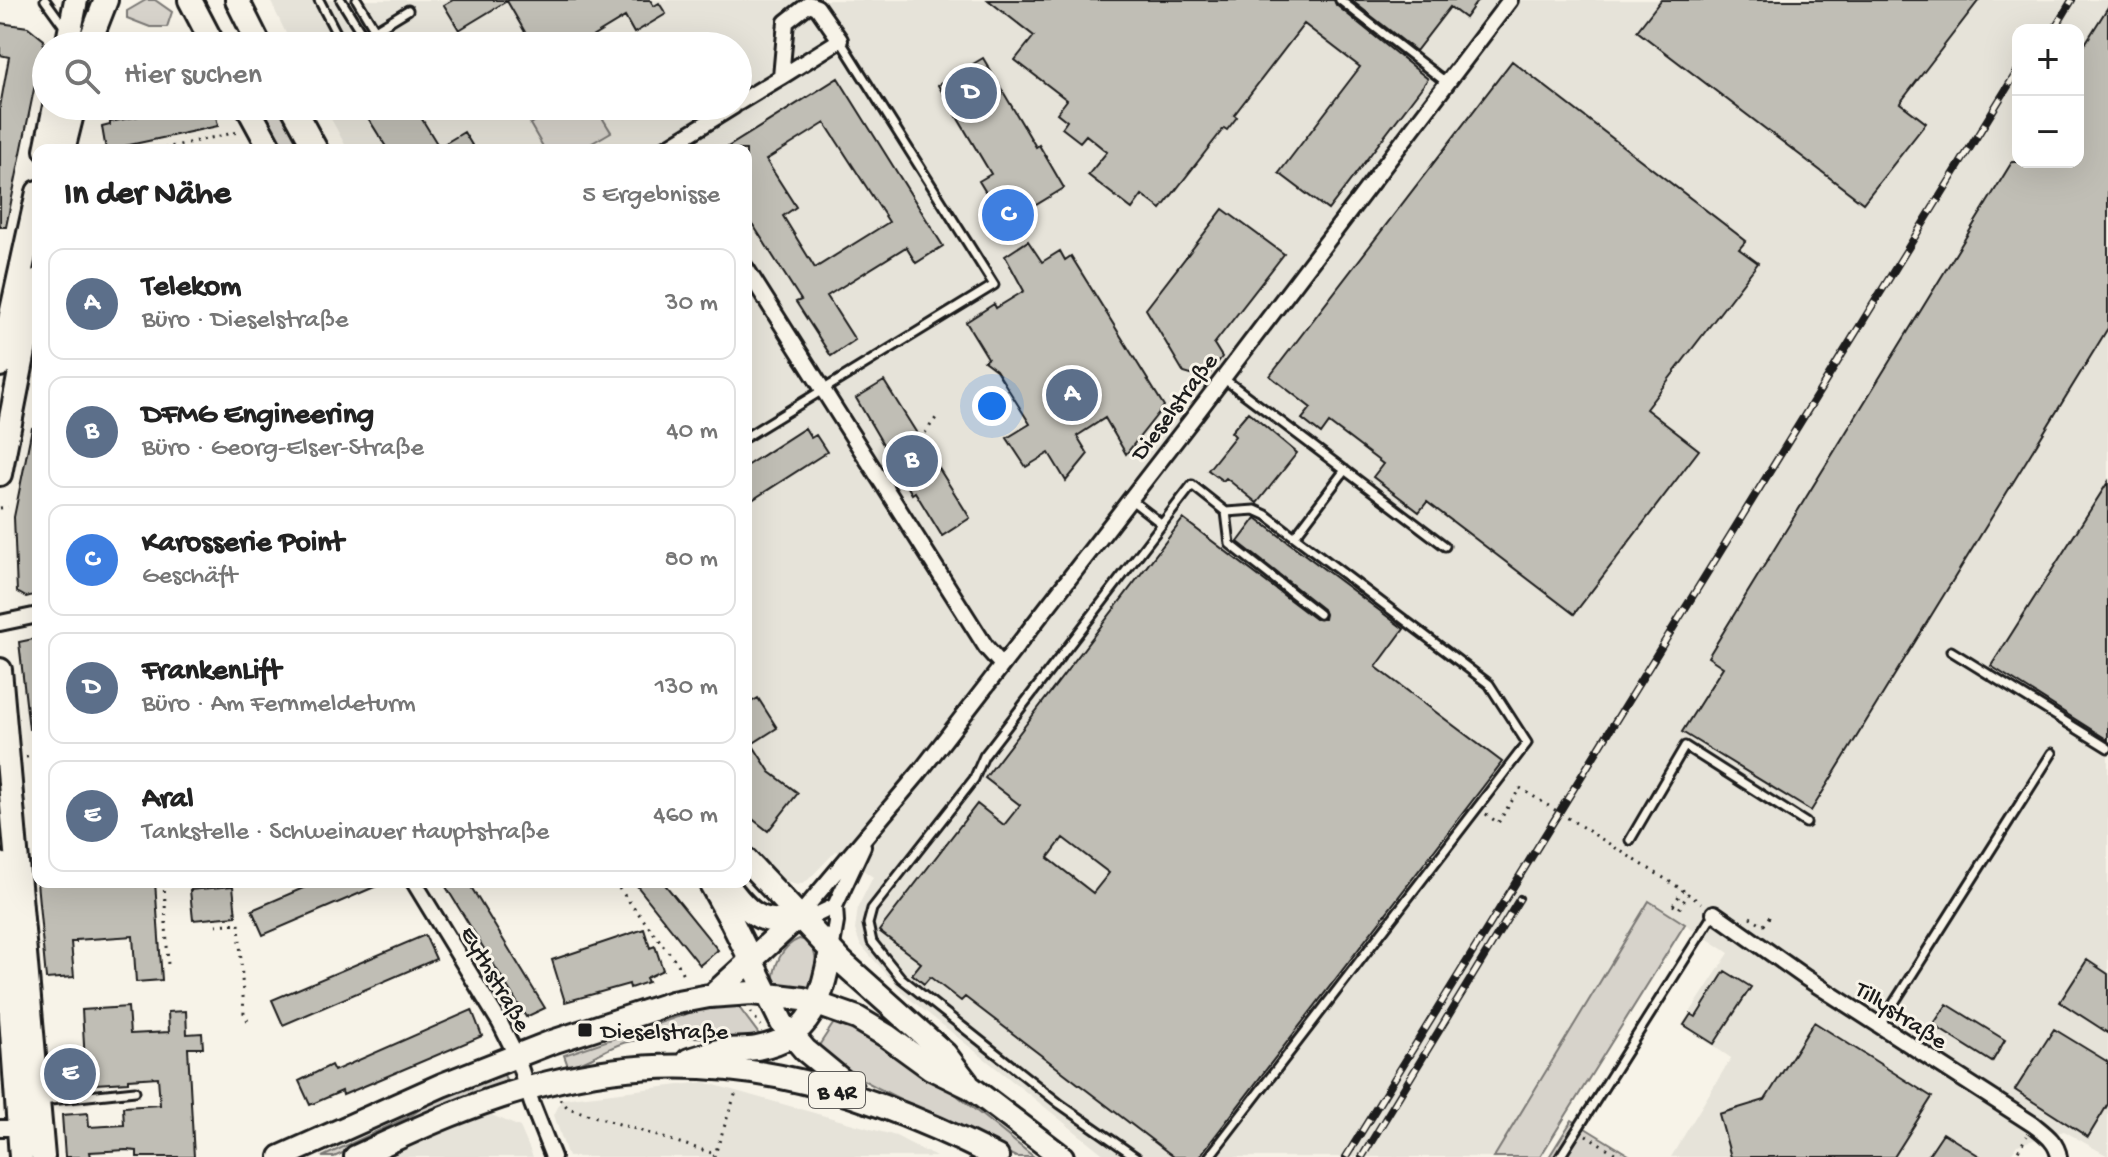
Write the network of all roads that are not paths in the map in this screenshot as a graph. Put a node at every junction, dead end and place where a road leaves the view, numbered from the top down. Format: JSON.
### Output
{"nodes":[{"id":1,"x":45,"y":0,"type":"edge"},
{"id":2,"x":76,"y":0,"type":"edge"},
{"id":3,"x":237,"y":0,"type":"edge"},
{"id":4,"x":319,"y":0,"type":"edge"},
{"id":5,"x":341,"y":0,"type":"edge"},
{"id":6,"x":357,"y":0,"type":"edge"},
{"id":7,"x":1340,"y":0,"type":"edge"},
{"id":8,"x":1510,"y":0,"type":"edge"},
{"id":9,"x":189,"y":1,"type":"edge"},
{"id":10,"x":107,"y":4,"type":"edge"},
{"id":11,"x":408,"y":10,"type":"dead end"},
{"id":12,"x":375,"y":30,"type":"junction"},
{"id":13,"x":68,"y":32,"type":"edge"},
{"id":14,"x":75,"y":32,"type":"edge"},
{"id":15,"x":83,"y":32,"type":"edge"},
{"id":16,"x":206,"y":32,"type":"edge"},
{"id":17,"x":253,"y":32,"type":"edge"},
{"id":18,"x":336,"y":32,"type":"edge"},
{"id":19,"x":361,"y":32,"type":"edge"},
{"id":20,"x":372,"y":32,"type":"edge"},
{"id":21,"x":840,"y":40,"type":"junction"},
{"id":22,"x":781,"y":77,"type":"junction"},
{"id":23,"x":1447,"y":83,"type":"junction"},
{"id":24,"x":752,"y":95,"type":"edge"},
{"id":25,"x":52,"y":120,"type":"edge"},
{"id":26,"x":70,"y":120,"type":"edge"},
{"id":27,"x":255,"y":120,"type":"edge"},
{"id":28,"x":300,"y":120,"type":"edge"},
{"id":29,"x":713,"y":120,"type":"edge"},
{"id":30,"x":47,"y":144,"type":"edge"},
{"id":31,"x":64,"y":144,"type":"edge"},
{"id":32,"x":268,"y":144,"type":"edge"},
{"id":33,"x":313,"y":144,"type":"edge"},
{"id":34,"x":676,"y":144,"type":"edge"},
{"id":35,"x":32,"y":219,"type":"edge"},
{"id":36,"x":752,"y":278,"type":"edge"},
{"id":37,"x":32,"y":311,"type":"edge"},
{"id":38,"x":0,"y":365,"type":"edge"},
{"id":39,"x":1223,"y":378,"type":"junction"},
{"id":40,"x":822,"y":389,"type":"junction"},
{"id":41,"x":752,"y":433,"type":"edge"},
{"id":42,"x":1345,"y":470,"type":"junction"},
{"id":43,"x":0,"y":474,"type":"edge"},
{"id":44,"x":1130,"y":499,"type":"junction"},
{"id":45,"x":1226,"y":512,"type":"junction"},
{"id":46,"x":1162,"y":524,"type":"junction"},
{"id":47,"x":1295,"y":536,"type":"junction"},
{"id":48,"x":1445,"y":546,"type":"dead end"},
{"id":49,"x":1319,"y":614,"type":"dead end"},
{"id":50,"x":32,"y":616,"type":"edge"},
{"id":51,"x":0,"y":623,"type":"edge"},
{"id":52,"x":1951,"y":651,"type":"dead end"},
{"id":53,"x":1002,"y":665,"type":"junction"},
{"id":54,"x":0,"y":670,"type":"edge"},
{"id":55,"x":2108,"y":748,"type":"edge"},
{"id":56,"x":2052,"y":753,"type":"dead end"},
{"id":57,"x":1806,"y":823,"type":"dead end"},
{"id":58,"x":868,"y":836,"type":"junction"},
{"id":59,"x":1630,"y":840,"type":"dead end"},
{"id":60,"x":0,"y":864,"type":"edge"},
{"id":61,"x":752,"y":867,"type":"edge"},
{"id":62,"x":418,"y":888,"type":"edge"},
{"id":63,"x":713,"y":888,"type":"edge"},
{"id":64,"x":730,"y":888,"type":"edge"},
{"id":65,"x":835,"y":906,"type":"junction"},
{"id":66,"x":1714,"y":913,"type":"joint"},
{"id":67,"x":798,"y":917,"type":"junction"},
{"id":68,"x":831,"y":951,"type":"junction"},
{"id":69,"x":751,"y":962,"type":"junction"},
{"id":70,"x":766,"y":994,"type":"junction"},
{"id":71,"x":712,"y":996,"type":"junction"},
{"id":72,"x":818,"y":1003,"type":"junction"},
{"id":73,"x":1880,"y":1025,"type":"junction"},
{"id":74,"x":791,"y":1035,"type":"junction"},
{"id":75,"x":516,"y":1055,"type":"junction"},
{"id":76,"x":667,"y":1066,"type":"junction"},
{"id":77,"x":970,"y":1087,"type":"junction"},
{"id":78,"x":526,"y":1088,"type":"junction"},
{"id":79,"x":135,"y":1091,"type":"dead end"},
{"id":80,"x":873,"y":1101,"type":"junction"},
{"id":81,"x":39,"y":1102,"type":"junction"},
{"id":82,"x":10,"y":1128,"type":"edge"},
{"id":83,"x":21,"y":1157,"type":"edge"},
{"id":84,"x":43,"y":1157,"type":"edge"},
{"id":85,"x":281,"y":1157,"type":"edge"},
{"id":86,"x":356,"y":1157,"type":"edge"},
{"id":87,"x":553,"y":1157,"type":"edge"},
{"id":88,"x":997,"y":1157,"type":"edge"},
{"id":89,"x":1062,"y":1157,"type":"edge"},
{"id":90,"x":1136,"y":1157,"type":"edge"},
{"id":91,"x":1209,"y":1157,"type":"edge"},
{"id":92,"x":1560,"y":1157,"type":"edge"},
{"id":93,"x":2059,"y":1157,"type":"edge"}],
"edges":[{"from":1,"to":13,"type":"lane"},
{"from":2,"to":14,"type":"main road"},
{"from":3,"to":17,"type":"main road"},
{"from":4,"to":18,"type":"lane"},
{"from":5,"to":19,"type":"lane"},
{"from":6,"to":12,"type":"lane"},
{"from":7,"to":23,"type":"lane"},
{"from":8,"to":23,"type":"street","name":"Dieselstraße"},
{"from":9,"to":16,"type":"main road"},
{"from":10,"to":15,"type":"main road"},
{"from":11,"to":12,"type":"lane"},
{"from":12,"to":20,"type":"lane"},
{"from":21,"to":22,"type":"street"},
{"from":21,"to":22,"type":"street"},
{"from":21,"to":40,"type":"lane"},
{"from":22,"to":24,"type":"street"},
{"from":23,"to":39,"type":"street","name":"Dieselstraße"},
{"from":25,"to":30,"type":"main road"},
{"from":26,"to":31,"type":"main road"},
{"from":27,"to":32,"type":"main road"},
{"from":28,"to":33,"type":"main road"},
{"from":29,"to":34,"type":"street"},
{"from":35,"to":38,"type":"main road"},
{"from":36,"to":40,"type":"street"},
{"from":37,"to":43,"type":"main road"},
{"from":39,"to":42,"type":"lane"},
{"from":39,"to":44,"type":"street","name":"Dieselstraße"},
{"from":40,"to":41,"type":"lane"},
{"from":40,"to":53,"type":"street"},
{"from":42,"to":47,"type":"lane"},
{"from":42,"to":48,"type":"lane"},
{"from":44,"to":46,"type":"lane"},
{"from":44,"to":53,"type":"street","name":"Dieselstraße"},
{"from":45,"to":46,"type":"lane"},
{"from":45,"to":47,"type":"lane"},
{"from":45,"to":49,"type":"lane"},
{"from":46,"to":90,"type":"lane"},
{"from":47,"to":91,"type":"lane"},
{"from":50,"to":51,"type":"street"},
{"from":52,"to":55,"type":"lane"},
{"from":53,"to":58,"type":"street","name":"Dieselstraße"},
{"from":54,"to":81,"type":"main road"},
{"from":56,"to":73,"type":"lane"},
{"from":57,"to":59,"type":"lane"},
{"from":58,"to":65,"type":"street","name":"Dieselstraße"},
{"from":58,"to":67,"type":"street","name":"Dieselstraße"},
{"from":60,"to":82,"type":"main road"},
{"from":61,"to":67,"type":"main road"},
{"from":62,"to":75,"type":"street","name":"Eythstraße"},
{"from":63,"to":69,"type":"main road"},
{"from":64,"to":67,"type":"main road"},
{"from":65,"to":67,"type":"street"},
{"from":65,"to":68,"type":"street","name":"Dieselstraße"},
{"from":66,"to":73,"type":"street","name":"Tillystraße"},
{"from":66,"to":92,"type":"lane"},
{"from":67,"to":68,"type":"main road"},
{"from":67,"to":69,"type":"main road"},
{"from":68,"to":72,"type":"main road"},
{"from":68,"to":77,"type":"main road"},
{"from":69,"to":70,"type":"main road"},
{"from":69,"to":71,"type":"main road"},
{"from":70,"to":71,"type":"main road"},
{"from":70,"to":72,"type":"main road"},
{"from":70,"to":74,"type":"main road"},
{"from":71,"to":75,"type":"main road"},
{"from":72,"to":74,"type":"main road"},
{"from":72,"to":77,"type":"main road"},
{"from":73,"to":93,"type":"street","name":"Tillystraße"},
{"from":74,"to":76,"type":"main road"},
{"from":74,"to":80,"type":"main road"},
{"from":75,"to":78,"type":"street","name":"Eythstraße"},
{"from":75,"to":85,"type":"main road"},
{"from":76,"to":78,"type":"main road","number":"B 4R"},
{"from":76,"to":80,"type":"main road","number":"B 4R"},
{"from":77,"to":89,"type":"main road"},
{"from":78,"to":86,"type":"main road","number":"B 4R"},
{"from":78,"to":87,"type":"street","name":"Eythstraße"},
{"from":79,"to":81,"type":"lane"},
{"from":80,"to":88,"type":"main road","number":"B 4R"},
{"from":81,"to":84,"type":"main road"},
{"from":82,"to":83,"type":"main road"}]}
